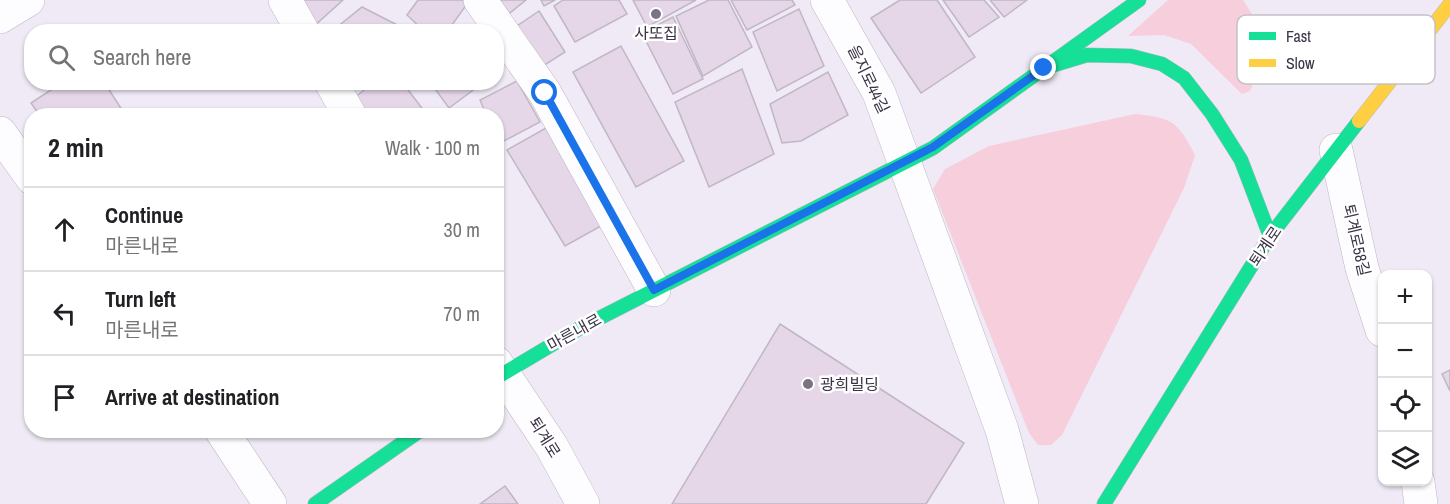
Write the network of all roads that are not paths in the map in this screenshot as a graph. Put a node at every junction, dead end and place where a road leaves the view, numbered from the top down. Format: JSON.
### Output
{"nodes":[{"id":1,"x":28,"y":0,"type":"edge"},
{"id":2,"x":285,"y":0,"type":"edge"},
{"id":3,"x":480,"y":0,"type":"edge"},
{"id":4,"x":827,"y":0,"type":"edge"},
{"id":5,"x":1139,"y":0,"type":"edge"},
{"id":6,"x":1450,"y":4,"type":"edge"},
{"id":7,"x":0,"y":16,"type":"edge"},
{"id":8,"x":1435,"y":23,"type":"edge"},
{"id":9,"x":298,"y":24,"type":"edge"},
{"id":10,"x":497,"y":24,"type":"edge"},
{"id":11,"x":504,"y":34,"type":"edge"},
{"id":12,"x":1044,"y":68,"type":"junction"},
{"id":13,"x":1388,"y":84,"type":"edge"},
{"id":14,"x":335,"y":90,"type":"edge"},
{"id":15,"x":346,"y":108,"type":"edge"},
{"id":16,"x":0,"y":133,"type":"edge"},
{"id":17,"x":1336,"y":150,"type":"junction"},
{"id":18,"x":903,"y":162,"type":"junction"},
{"id":19,"x":24,"y":167,"type":"edge"},
{"id":20,"x":1270,"y":236,"type":"junction"},
{"id":21,"x":654,"y":290,"type":"junction"},
{"id":22,"x":1381,"y":324,"type":"edge"},
{"id":23,"x":504,"y":368,"type":"edge"},
{"id":24,"x":504,"y":378,"type":"edge"},
{"id":25,"x":226,"y":438,"type":"edge"},
{"id":26,"x":410,"y":438,"type":"edge"},
{"id":27,"x":1419,"y":486,"type":"edge"},
{"id":28,"x":270,"y":504,"type":"edge"},
{"id":29,"x":315,"y":504,"type":"edge"},
{"id":30,"x":583,"y":504,"type":"edge"},
{"id":31,"x":1022,"y":504,"type":"edge"},
{"id":32,"x":1104,"y":504,"type":"edge"},
{"id":33,"x":1421,"y":504,"type":"edge"}],
"edges":[{"from":1,"to":7,"type":"street"},
{"from":2,"to":9,"type":"street"},
{"from":3,"to":10,"type":"street"},
{"from":4,"to":18,"type":"street","name":"을지로44길"},
{"from":5,"to":12,"type":"main road","name":"마른내로"},
{"from":6,"to":8,"type":"main road","name":"퇴계로"},
{"from":11,"to":21,"type":"street"},
{"from":12,"to":18,"type":"main road","name":"마른내로"},
{"from":12,"to":20,"type":"main road"},
{"from":13,"to":17,"type":"main road","name":"퇴계로"},
{"from":14,"to":15,"type":"street"},
{"from":16,"to":19,"type":"street"},
{"from":17,"to":20,"type":"main road","name":"퇴계로"},
{"from":17,"to":22,"type":"street","name":"퇴계로58길"},
{"from":18,"to":21,"type":"main road","name":"마른내로"},
{"from":18,"to":31,"type":"street"},
{"from":20,"to":32,"type":"main road","name":"퇴계로"},
{"from":21,"to":23,"type":"main road","name":"마른내로"},
{"from":24,"to":30,"type":"street","name":"퇴계로"},
{"from":25,"to":28,"type":"street"},
{"from":26,"to":29,"type":"main road"},
{"from":27,"to":33,"type":"street"}]}
